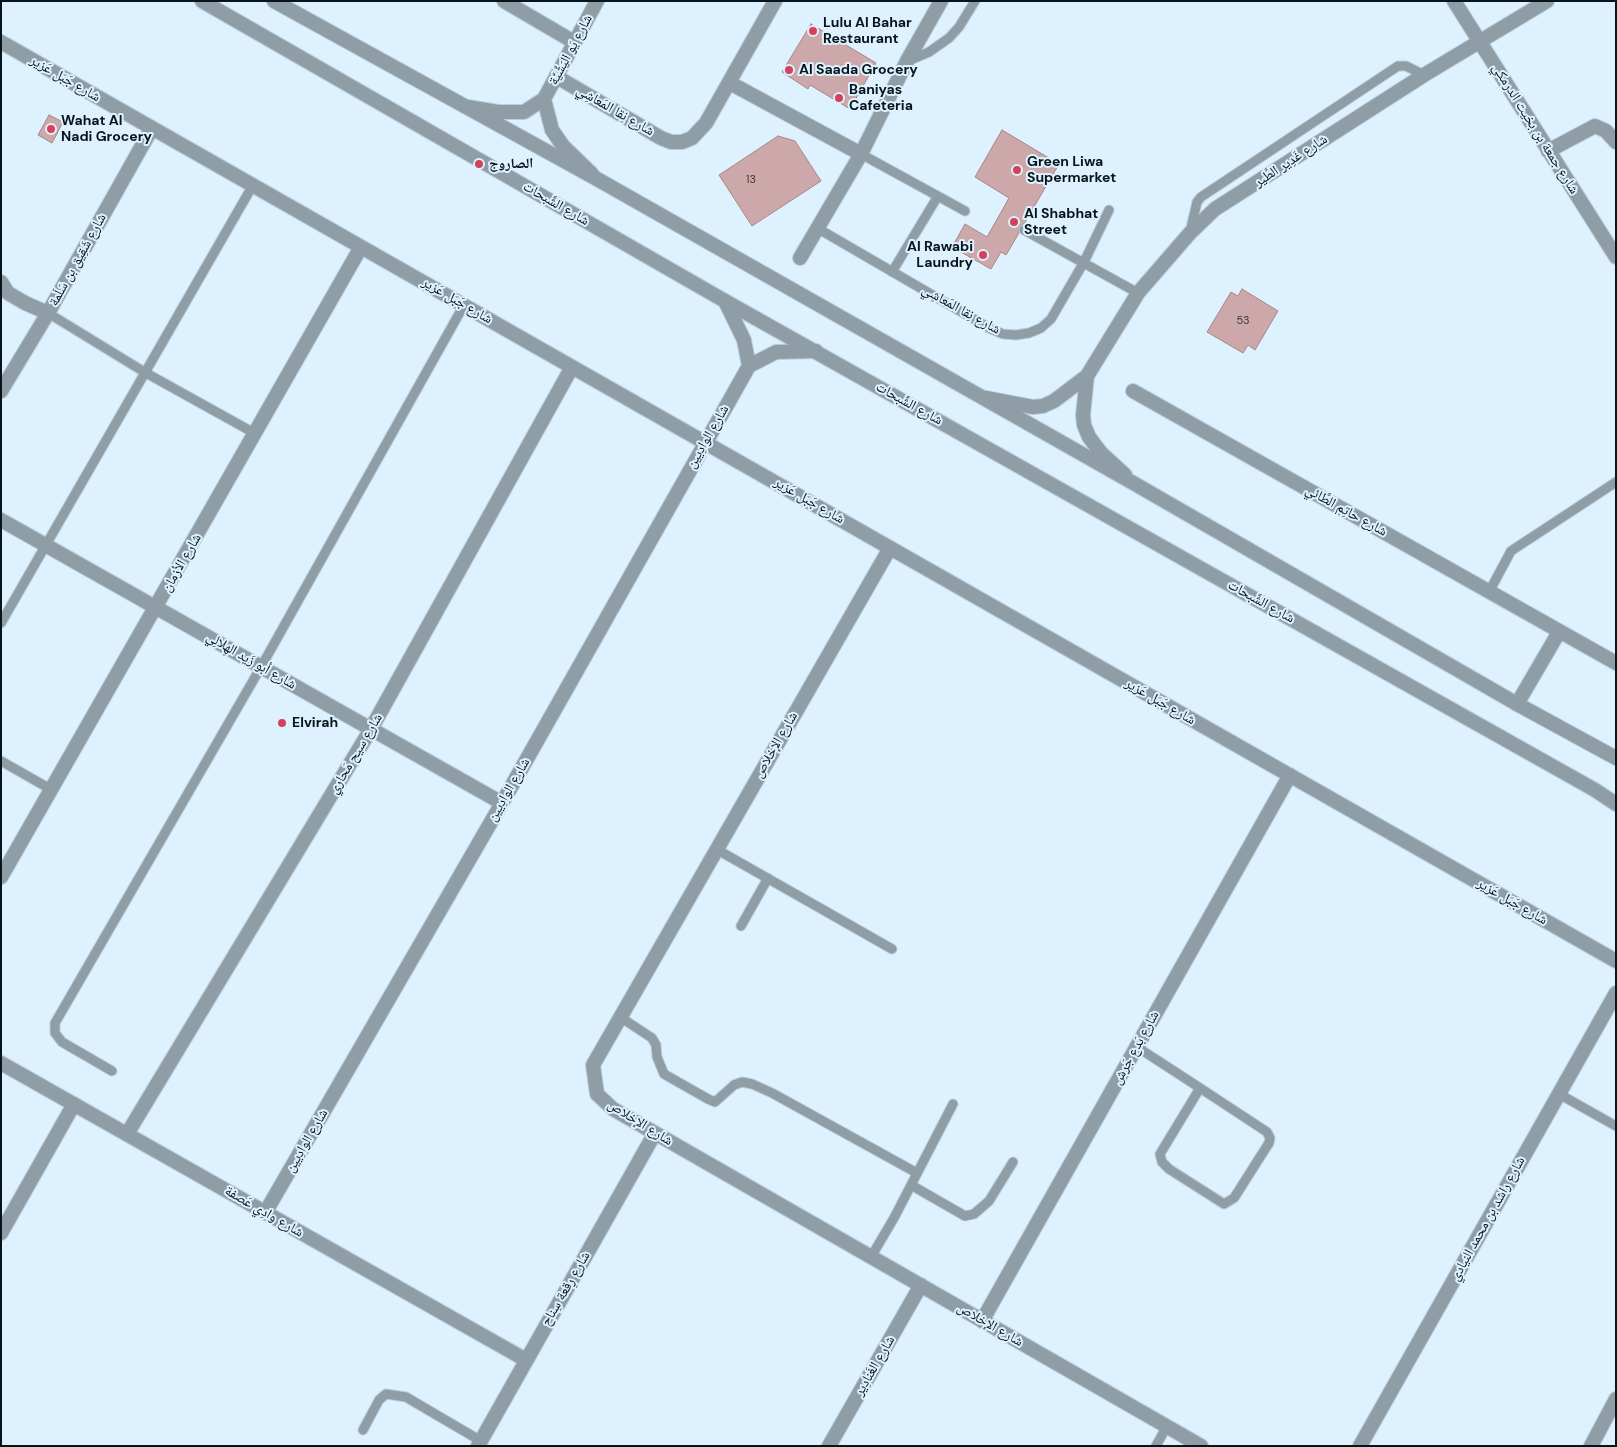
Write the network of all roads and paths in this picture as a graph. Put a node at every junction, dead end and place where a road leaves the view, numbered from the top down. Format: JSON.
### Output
{"nodes":[{"id":1,"x":202,"y":1,"type":"edge"},
{"id":2,"x":274,"y":1,"type":"edge"},
{"id":3,"x":504,"y":1,"type":"edge"},
{"id":4,"x":597,"y":1,"type":"edge"},
{"id":5,"x":775,"y":1,"type":"edge"},
{"id":6,"x":941,"y":1,"type":"edge"},
{"id":7,"x":975,"y":1,"type":"edge"},
{"id":8,"x":1454,"y":1,"type":"edge"},
{"id":9,"x":1547,"y":1,"type":"edge"},
{"id":10,"x":1,"y":42,"type":"edge"},
{"id":11,"x":574,"y":42,"type":"junction"},
{"id":12,"x":1480,"y":42,"type":"junction"},
{"id":13,"x":907,"y":61,"type":"junction"},
{"id":14,"x":1424,"y":75,"type":"junction"},
{"id":15,"x":556,"y":77,"type":"junction"},
{"id":16,"x":730,"y":83,"type":"junction"},
{"id":17,"x":544,"y":99,"type":"junction"},
{"id":18,"x":465,"y":106,"type":"junction"},
{"id":19,"x":152,"y":128,"type":"junction"},
{"id":20,"x":1616,"y":142,"type":"edge"},
{"id":21,"x":1548,"y":151,"type":"junction"},
{"id":22,"x":861,"y":154,"type":"junction"},
{"id":23,"x":597,"y":178,"type":"junction"},
{"id":24,"x":253,"y":185,"type":"junction"},
{"id":25,"x":938,"y":196,"type":"junction"},
{"id":26,"x":1109,"y":210,"type":"dead end"},
{"id":27,"x":965,"y":211,"type":"dead end"},
{"id":28,"x":817,"y":228,"type":"junction"},
{"id":29,"x":1024,"y":230,"type":"dead end"},
{"id":30,"x":1190,"y":233,"type":"junction"},
{"id":31,"x":362,"y":247,"type":"junction"},
{"id":32,"x":1616,"y":257,"type":"edge"},
{"id":33,"x":800,"y":258,"type":"dead end"},
{"id":34,"x":1084,"y":262,"type":"junction"},
{"id":35,"x":892,"y":272,"type":"junction"},
{"id":36,"x":1,"y":282,"type":"edge"},
{"id":37,"x":1138,"y":293,"type":"junction"},
{"id":38,"x":725,"y":302,"type":"junction"},
{"id":39,"x":464,"y":305,"type":"junction"},
{"id":40,"x":48,"y":313,"type":"junction"},
{"id":41,"x":816,"y":351,"type":"junction"},
{"id":42,"x":572,"y":366,"type":"junction"},
{"id":43,"x":749,"y":366,"type":"junction"},
{"id":44,"x":146,"y":373,"type":"junction"},
{"id":45,"x":1087,"y":376,"type":"junction"},
{"id":46,"x":1133,"y":390,"type":"dead end"},
{"id":47,"x":1,"y":391,"type":"edge"},
{"id":48,"x":980,"y":397,"type":"junction"},
{"id":49,"x":256,"y":434,"type":"junction"},
{"id":50,"x":705,"y":442,"type":"junction"},
{"id":51,"x":1616,"y":482,"type":"edge"},
{"id":52,"x":1135,"y":484,"type":"junction"},
{"id":53,"x":1,"y":520,"type":"edge"},
{"id":54,"x":46,"y":545,"type":"junction"},
{"id":55,"x":890,"y":548,"type":"junction"},
{"id":56,"x":1489,"y":592,"type":"junction"},
{"id":57,"x":157,"y":608,"type":"junction"},
{"id":58,"x":1,"y":623,"type":"edge"},
{"id":59,"x":1559,"y":632,"type":"junction"},
{"id":60,"x":1616,"y":663,"type":"edge"},
{"id":61,"x":261,"y":667,"type":"junction"},
{"id":62,"x":1517,"y":704,"type":"junction"},
{"id":63,"x":371,"y":729,"type":"junction"},
{"id":64,"x":1616,"y":758,"type":"edge"},
{"id":65,"x":1,"y":761,"type":"edge"},
{"id":66,"x":1290,"y":775,"type":"junction"},
{"id":67,"x":52,"y":790,"type":"junction"},
{"id":68,"x":502,"y":803,"type":"junction"},
{"id":69,"x":1616,"y":804,"type":"edge"},
{"id":70,"x":716,"y":849,"type":"junction"},
{"id":71,"x":1,"y":877,"type":"edge"},
{"id":72,"x":768,"y":878,"type":"junction"},
{"id":73,"x":741,"y":926,"type":"dead end"},
{"id":74,"x":892,"y":949,"type":"dead end"},
{"id":75,"x":1616,"y":961,"type":"edge"},
{"id":76,"x":1616,"y":993,"type":"edge"},
{"id":77,"x":620,"y":1017,"type":"junction"},
{"id":78,"x":1137,"y":1047,"type":"junction"},
{"id":79,"x":1,"y":1063,"type":"edge"},
{"id":80,"x":112,"y":1071,"type":"dead end"},
{"id":81,"x":1200,"y":1088,"type":"junction"},
{"id":82,"x":1559,"y":1094,"type":"junction"},
{"id":83,"x":74,"y":1104,"type":"junction"},
{"id":84,"x":953,"y":1104,"type":"dead end"},
{"id":85,"x":1614,"y":1122,"type":"edge"},
{"id":86,"x":655,"y":1133,"type":"junction"},
{"id":87,"x":127,"y":1134,"type":"junction"},
{"id":88,"x":1013,"y":1162,"type":"dead end"},
{"id":89,"x":917,"y":1174,"type":"junction"},
{"id":90,"x":911,"y":1185,"type":"junction"},
{"id":91,"x":266,"y":1213,"type":"junction"},
{"id":92,"x":1,"y":1233,"type":"edge"},
{"id":93,"x":871,"y":1257,"type":"junction"},
{"id":94,"x":921,"y":1285,"type":"junction"},
{"id":95,"x":982,"y":1321,"type":"junction"},
{"id":96,"x":526,"y":1360,"type":"junction"},
{"id":97,"x":1616,"y":1399,"type":"edge"},
{"id":98,"x":1167,"y":1426,"type":"junction"},
{"id":99,"x":364,"y":1430,"type":"dead end"},
{"id":100,"x":480,"y":1444,"type":"edge"},
{"id":101,"x":829,"y":1446,"type":"edge"},
{"id":102,"x":1156,"y":1446,"type":"edge"},
{"id":103,"x":1201,"y":1446,"type":"edge"},
{"id":104,"x":1360,"y":1446,"type":"edge"},
{"id":105,"x":1591,"y":1446,"type":"edge"}],
"edges":[{"from":1,"to":38,"type":"street","name":"شارع الشَّبحات"},
{"from":2,"to":18,"type":"street"},
{"from":3,"to":11,"type":"street"},
{"from":4,"to":11,"type":"street","name":"شارع يَو اليَشِّيَّة"},
{"from":5,"to":16,"type":"street","name":"شارع نِقا المَعاشِي"},
{"from":6,"to":13,"type":"street"},
{"from":7,"to":13,"type":"lane"},
{"from":8,"to":12,"type":"street","name":"شارع جمعة بن بخيت الدرمكي"},
{"from":9,"to":12,"type":"street","name":"شارع غَدِير الطَّير"},
{"from":10,"to":19,"type":"street","name":"شارع جَبَل عَزير"},
{"from":11,"to":15,"type":"street","name":"شارع يَو اليَشِّيَّة"},
{"from":12,"to":14,"type":"street","name":"شارع غَدِير الطَّير"},
{"from":12,"to":21,"type":"street","name":"شارع جمعة بن بخيت الدرمكي"},
{"from":13,"to":22,"type":"street"},
{"from":14,"to":30,"type":"street","name":"شارع غَدِير الطَّير"},
{"from":14,"to":30,"type":"lane"},
{"from":15,"to":16,"type":"street","name":"شارع نِقا المَعاشِي"},
{"from":15,"to":17,"type":"street","name":"شارع يَو اليَشِّيَّة"},
{"from":16,"to":22,"type":"street"},
{"from":17,"to":18,"type":"street","name":"شارع يَو اليَشِّيَّة"},
{"from":17,"to":23,"type":"street","name":"شارع يَو اليَشِّيَّة"},
{"from":18,"to":23,"type":"street"},
{"from":19,"to":24,"type":"street","name":"شارع جَبَل عَزير"},
{"from":19,"to":40,"type":"street","name":"شارع شَقِيق بن سَلَمة"},
{"from":20,"to":21,"type":"street"},
{"from":21,"to":32,"type":"street","name":"شارع جمعة بن بخيت الدرمكي"},
{"from":22,"to":25,"type":"lane"},
{"from":22,"to":28,"type":"street"},
{"from":23,"to":48,"type":"street"},
{"from":24,"to":31,"type":"street","name":"شارع جَبَل عَزير"},
{"from":24,"to":44,"type":"lane"},
{"from":25,"to":27,"type":"lane"},
{"from":25,"to":35,"type":"lane"},
{"from":26,"to":34,"type":"lane","name":"شارع نِقا المَعاشِي"},
{"from":28,"to":33,"type":"street"},
{"from":28,"to":35,"type":"lane","name":"شارع نِقا المَعاشِي"},
{"from":29,"to":34,"type":"lane"},
{"from":30,"to":37,"type":"street","name":"شارع غَدِير الطَّير"},
{"from":31,"to":39,"type":"street","name":"شارع جَبَل عَزير"},
{"from":31,"to":49,"type":"street","name":"شارع الأزمان"},
{"from":34,"to":35,"type":"lane","name":"شارع نِقا المَعاشِي"},
{"from":34,"to":37,"type":"lane"},
{"from":36,"to":40,"type":"street"},
{"from":37,"to":45,"type":"street","name":"شارع غَدِير الطَّير"},
{"from":38,"to":41,"type":"street","name":"شارع الشَّبحات"},
{"from":38,"to":43,"type":"street"},
{"from":39,"to":42,"type":"street","name":"شارع جَبَل عَزير"},
{"from":39,"to":61,"type":"lane"},
{"from":40,"to":44,"type":"lane"},
{"from":40,"to":47,"type":"street","name":"شارع شَقِيق بن سَلَمة"},
{"from":41,"to":43,"type":"street"},
{"from":41,"to":69,"type":"street","name":"شارع الشَّبحات"},
{"from":42,"to":50,"type":"street","name":"شارع جَبَل عَزير"},
{"from":42,"to":63,"type":"street","name":"شارع سيح مَحاري"},
{"from":43,"to":50,"type":"street","name":"شارع الوادِيين"},
{"from":44,"to":49,"type":"lane"},
{"from":44,"to":54,"type":"lane"},
{"from":45,"to":48,"type":"street","name":"شارع غَدِير الطَّير"},
{"from":45,"to":52,"type":"street","name":"شارع غَدِير الطَّير"},
{"from":46,"to":56,"type":"street","name":"شارع حاتِم الطَّائي"},
{"from":48,"to":52,"type":"street"},
{"from":49,"to":57,"type":"street","name":"شارع الأزمان"},
{"from":50,"to":55,"type":"street","name":"شارع جَبَل عَزير"},
{"from":50,"to":68,"type":"street","name":"شارع الوادِيين"},
{"from":51,"to":56,"type":"lane"},
{"from":52,"to":62,"type":"street"},
{"from":53,"to":54,"type":"street","name":"شارع أبو زَيد الهِلالِي"},
{"from":54,"to":57,"type":"street","name":"شارع أبو زَيد الهِلالِي"},
{"from":54,"to":58,"type":"lane"},
{"from":55,"to":66,"type":"street","name":"شارع جَبَل عَزير"},
{"from":55,"to":70,"type":"street","name":"شارع الإخلاص"},
{"from":56,"to":59,"type":"street","name":"شارع حاتِم الطَّائي"},
{"from":57,"to":61,"type":"street","name":"شارع أبو زَيد الهِلالِي"},
{"from":57,"to":67,"type":"street","name":"شارع الأزمان"},
{"from":59,"to":60,"type":"street","name":"شارع حاتِم الطَّائي"},
{"from":59,"to":62,"type":"street"},
{"from":61,"to":63,"type":"street","name":"شارع أبو زَيد الهِلالِي"},
{"from":61,"to":80,"type":"lane"},
{"from":62,"to":64,"type":"street"},
{"from":63,"to":68,"type":"street","name":"شارع أبو زَيد الهِلالِي"},
{"from":63,"to":87,"type":"street","name":"شارع سيح مَحاري"},
{"from":65,"to":67,"type":"lane"},
{"from":66,"to":75,"type":"street","name":"شارع جَبَل عَزير"},
{"from":66,"to":78,"type":"street","name":"شارع بَدع جَرش"},
{"from":67,"to":71,"type":"street","name":"شارع الأزمان"},
{"from":68,"to":91,"type":"street","name":"شارع الوادِيين"},
{"from":70,"to":72,"type":"lane"},
{"from":70,"to":77,"type":"street","name":"شارع الإخلاص"},
{"from":72,"to":73,"type":"lane"},
{"from":72,"to":74,"type":"lane"},
{"from":76,"to":82,"type":"street","name":"شارع راشد بن محمد النيادي"},
{"from":77,"to":86,"type":"street","name":"شارع الإخلاص"},
{"from":77,"to":89,"type":"lane"},
{"from":78,"to":81,"type":"lane"},
{"from":78,"to":95,"type":"street","name":"شارع بَدع جَرش"},
{"from":79,"to":83,"type":"street","name":"شارع وادِي عَصفة"},
{"from":81,"to":81,"type":"lane"},
{"from":82,"to":85,"type":"lane"},
{"from":82,"to":104,"type":"street","name":"شارع راشد بن محمد النيادي"},
{"from":83,"to":87,"type":"street","name":"شارع وادِي عَصفة"},
{"from":83,"to":92,"type":"street"},
{"from":84,"to":89,"type":"lane"},
{"from":86,"to":93,"type":"street","name":"شارع الإخلاص"},
{"from":86,"to":96,"type":"street","name":"شارع رِقعة سِناح"},
{"from":87,"to":91,"type":"street","name":"شارع وادِي عَصفة"},
{"from":88,"to":90,"type":"lane"},
{"from":89,"to":90,"type":"lane"},
{"from":90,"to":93,"type":"lane"},
{"from":91,"to":96,"type":"street","name":"شارع وادِي عَصفة"},
{"from":93,"to":94,"type":"street","name":"شارع الإخلاص"},
{"from":94,"to":95,"type":"street","name":"شارع الإخلاص"},
{"from":94,"to":101,"type":"street","name":"شارع الغَنادِير"},
{"from":95,"to":98,"type":"street","name":"شارع الإخلاص"},
{"from":96,"to":100,"type":"street","name":"شارع رِقعة سِناح"},
{"from":97,"to":105,"type":"street"},
{"from":98,"to":102,"type":"lane"},
{"from":98,"to":103,"type":"street","name":"شارع الإخلاص"},
{"from":99,"to":100,"type":"lane"}]}
